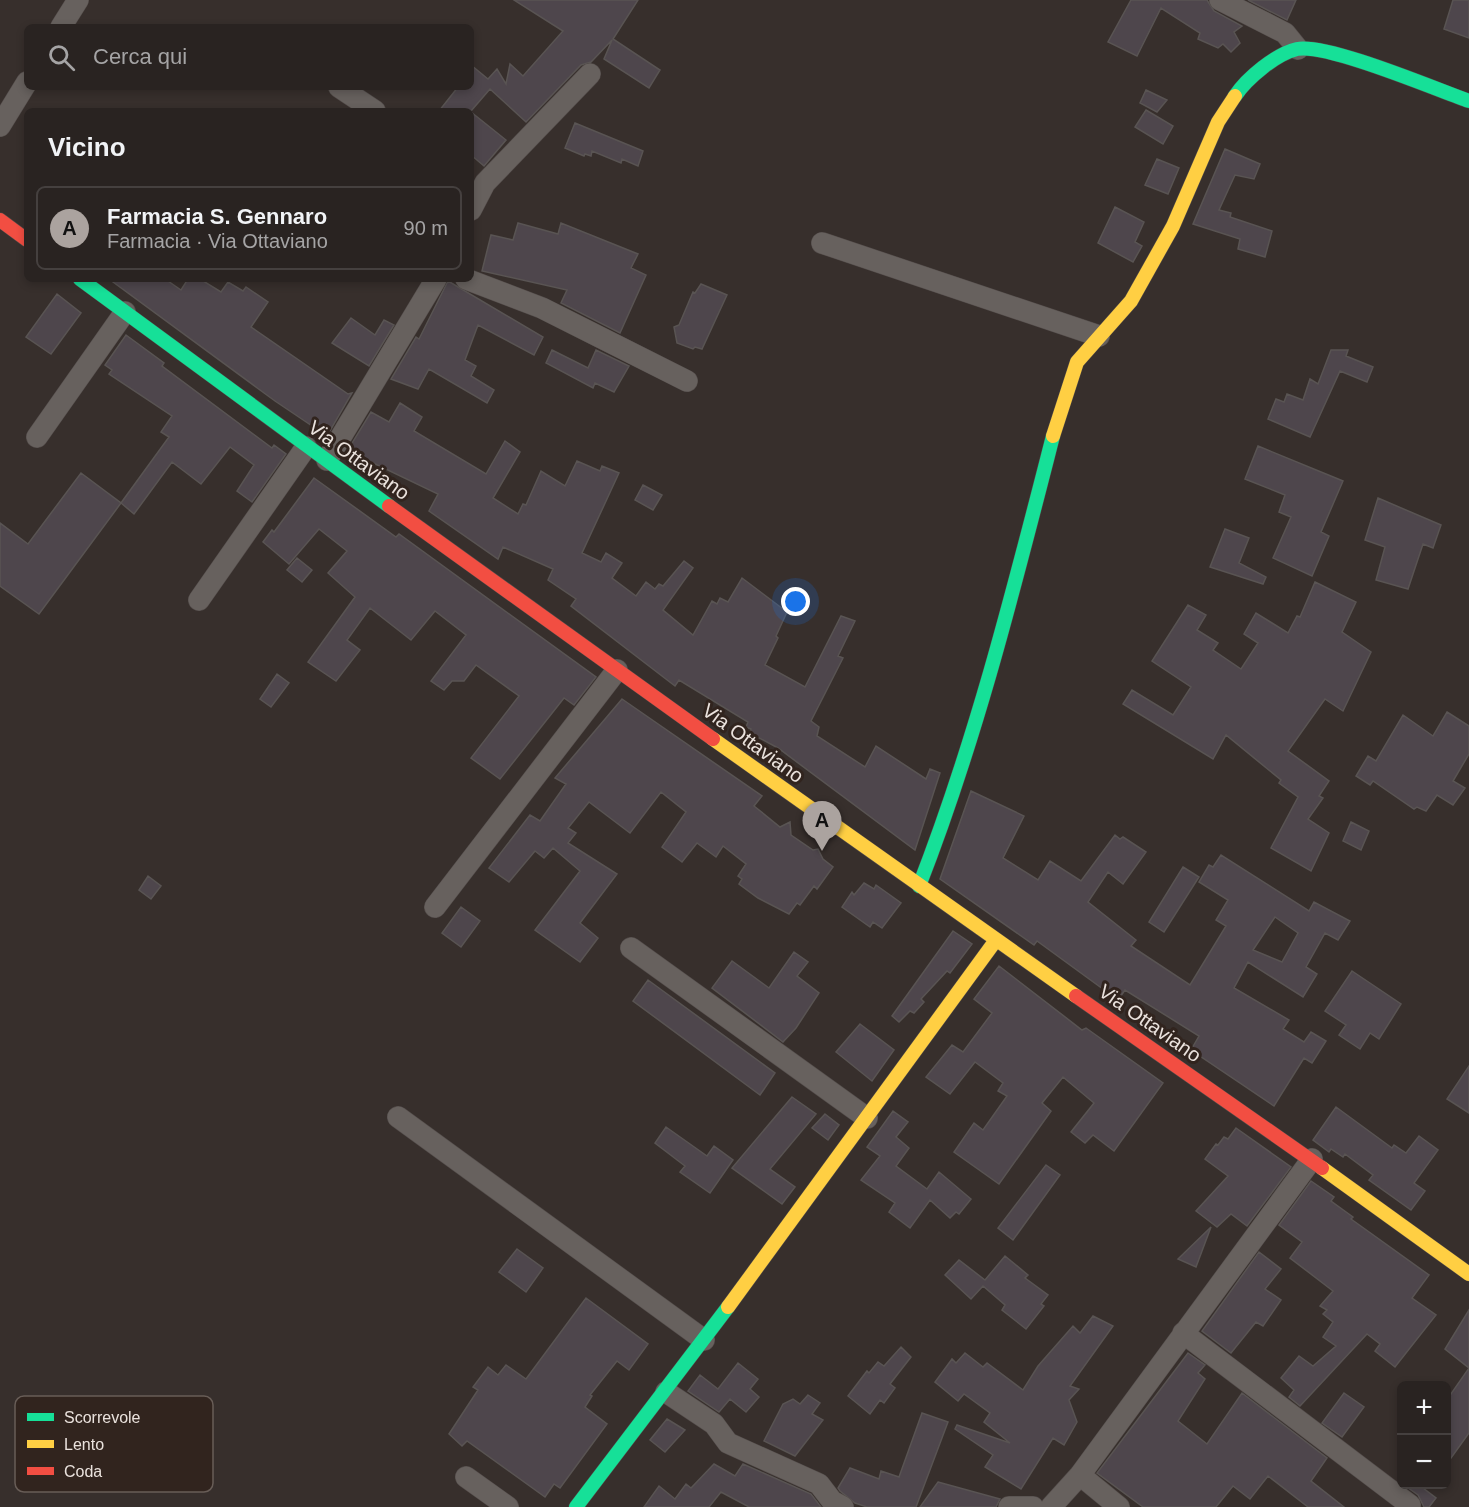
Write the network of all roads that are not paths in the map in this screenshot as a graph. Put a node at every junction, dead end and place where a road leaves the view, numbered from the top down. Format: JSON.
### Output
{"nodes":[{"id":1,"x":78,"y":0,"type":"edge"},
{"id":2,"x":1220,"y":0,"type":"edge"},
{"id":3,"x":63,"y":24,"type":"edge"},
{"id":4,"x":1299,"y":48,"type":"junction"},
{"id":5,"x":590,"y":74,"type":"dead end"},
{"id":6,"x":24,"y":87,"type":"edge"},
{"id":7,"x":344,"y":90,"type":"edge"},
{"id":8,"x":1469,"y":101,"type":"edge"},
{"id":9,"x":370,"y":108,"type":"edge"},
{"id":10,"x":0,"y":126,"type":"edge"},
{"id":11,"x":478,"y":179,"type":"edge"},
{"id":12,"x":474,"y":197,"type":"edge"},
{"id":13,"x":0,"y":220,"type":"edge"},
{"id":14,"x":24,"y":238,"type":"edge"},
{"id":15,"x":822,"y":243,"type":"dead end"},
{"id":16,"x":84,"y":282,"type":"edge"},
{"id":17,"x":434,"y":282,"type":"edge"},
{"id":18,"x":474,"y":282,"type":"edge"},
{"id":19,"x":125,"y":312,"type":"junction"},
{"id":20,"x":1099,"y":336,"type":"junction"},
{"id":21,"x":687,"y":381,"type":"dead end"},
{"id":22,"x":37,"y":437,"type":"dead end"},
{"id":23,"x":306,"y":447,"type":"junction"},
{"id":24,"x":327,"y":460,"type":"junction"},
{"id":25,"x":199,"y":600,"type":"dead end"},
{"id":26,"x":617,"y":670,"type":"junction"},
{"id":27,"x":919,"y":886,"type":"junction"},
{"id":28,"x":435,"y":907,"type":"dead end"},
{"id":29,"x":996,"y":940,"type":"junction"},
{"id":30,"x":630,"y":948,"type":"dead end"},
{"id":31,"x":398,"y":1117,"type":"dead end"},
{"id":32,"x":867,"y":1118,"type":"junction"},
{"id":33,"x":1312,"y":1159,"type":"junction"},
{"id":34,"x":1469,"y":1274,"type":"edge"},
{"id":35,"x":1183,"y":1333,"type":"junction"},
{"id":36,"x":704,"y":1340,"type":"junction"},
{"id":37,"x":666,"y":1392,"type":"junction"},
{"id":38,"x":1080,"y":1475,"type":"junction"},
{"id":39,"x":466,"y":1477,"type":"dead end"},
{"id":40,"x":1410,"y":1505,"type":"dead end"},
{"id":41,"x":508,"y":1507,"type":"edge"},
{"id":42,"x":576,"y":1507,"type":"edge"},
{"id":43,"x":843,"y":1507,"type":"edge"},
{"id":44,"x":1009,"y":1507,"type":"edge"},
{"id":45,"x":1033,"y":1507,"type":"edge"},
{"id":46,"x":1051,"y":1507,"type":"edge"},
{"id":47,"x":1119,"y":1507,"type":"edge"}],
"edges":[{"from":1,"to":3,"type":"street"},
{"from":2,"to":4,"type":"street"},
{"from":4,"to":8,"type":"street"},
{"from":4,"to":20,"type":"street"},
{"from":5,"to":11,"type":"street"},
{"from":6,"to":10,"type":"street"},
{"from":7,"to":9,"type":"street"},
{"from":11,"to":12,"type":"street"},
{"from":13,"to":14,"type":"street"},
{"from":15,"to":20,"type":"street"},
{"from":16,"to":19,"type":"street","name":"Via Ottaviano"},
{"from":17,"to":24,"type":"street"},
{"from":18,"to":21,"type":"street"},
{"from":19,"to":22,"type":"street"},
{"from":19,"to":23,"type":"street","name":"Via Ottaviano"},
{"from":20,"to":27,"type":"street"},
{"from":23,"to":24,"type":"street","name":"Via Ottaviano"},
{"from":23,"to":25,"type":"street"},
{"from":24,"to":26,"type":"street","name":"Via Ottaviano"},
{"from":26,"to":27,"type":"street","name":"Via Ottaviano"},
{"from":26,"to":28,"type":"street"},
{"from":27,"to":29,"type":"street","name":"Via Ottaviano"},
{"from":29,"to":32,"type":"street"},
{"from":29,"to":33,"type":"street","name":"Via Ottaviano"},
{"from":30,"to":32,"type":"street"},
{"from":31,"to":36,"type":"street"},
{"from":32,"to":36,"type":"street"},
{"from":33,"to":34,"type":"street","name":"Via Ottaviano"},
{"from":33,"to":35,"type":"street"},
{"from":35,"to":38,"type":"street"},
{"from":35,"to":40,"type":"street"},
{"from":36,"to":37,"type":"street"},
{"from":37,"to":42,"type":"street"},
{"from":37,"to":43,"type":"street"},
{"from":38,"to":46,"type":"street"},
{"from":38,"to":47,"type":"street"},
{"from":39,"to":41,"type":"street"},
{"from":44,"to":45,"type":"street"}]}
